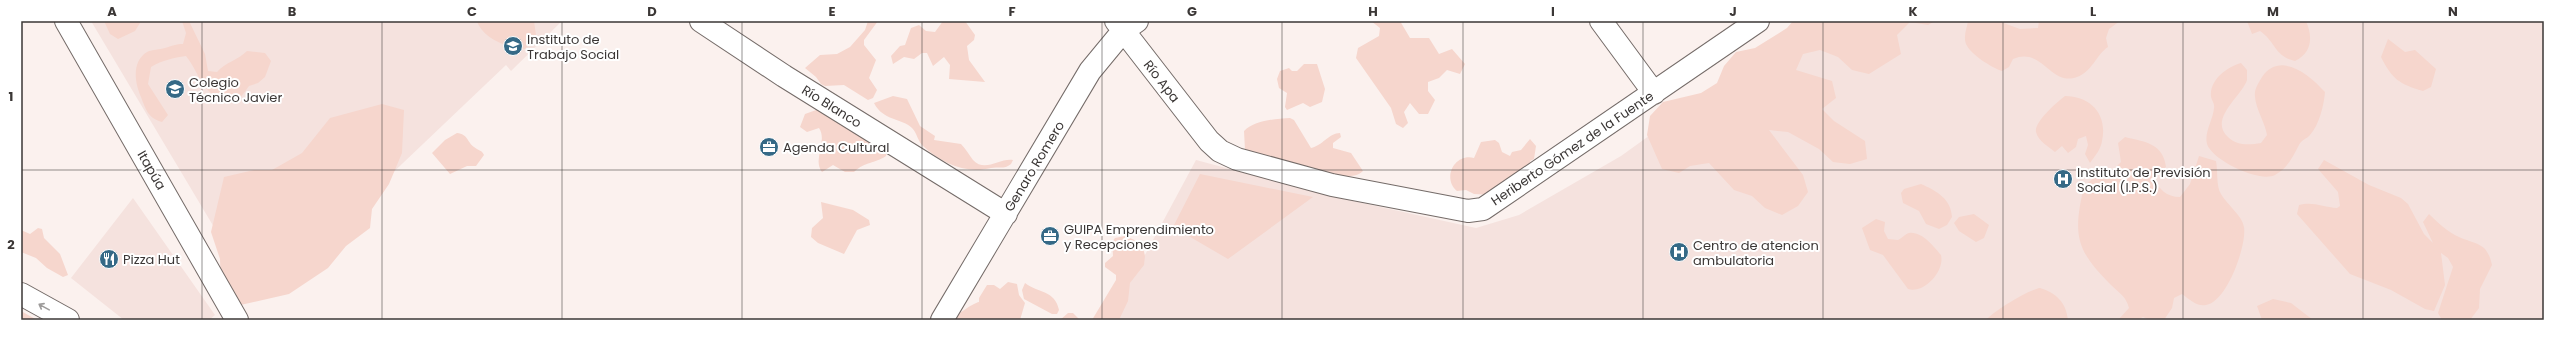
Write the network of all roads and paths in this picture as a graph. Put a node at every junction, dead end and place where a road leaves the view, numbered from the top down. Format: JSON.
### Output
{"nodes":[{"id":1,"x":701,"y":21,"type":"edge"},
{"id":2,"x":1601,"y":21,"type":"edge"},
{"id":3,"x":1758,"y":21,"type":"edge"},
{"id":4,"x":67,"y":22,"type":"edge"},
{"id":5,"x":1125,"y":24,"type":"edge"},
{"id":6,"x":1654,"y":93,"type":"junction"},
{"id":7,"x":1209,"y":141,"type":"joint"},
{"id":8,"x":1006,"y":214,"type":"junction"},
{"id":9,"x":21,"y":294,"type":"edge"},
{"id":10,"x":68,"y":320,"type":"edge"},
{"id":11,"x":237,"y":320,"type":"edge"},
{"id":12,"x":942,"y":320,"type":"edge"}],
"edges":[{"from":1,"to":8,"type":"street","name":"Río Blanco"},
{"from":2,"to":6,"type":"street"},
{"from":3,"to":6,"type":"street","name":"Heriberto Gómez de la Fuente"},
{"from":4,"to":11,"type":"street","name":"Itapúa"},
{"from":5,"to":7,"type":"street","name":"Río Apa"},
{"from":5,"to":8,"type":"street","name":"Genaro Romero"},
{"from":6,"to":7,"type":"street","name":"Heriberto Gómez de la Fuente"},
{"from":8,"to":12,"type":"street","name":"Genaro Romero"},
{"from":10,"to":9,"type":"street","one_way":true}]}
